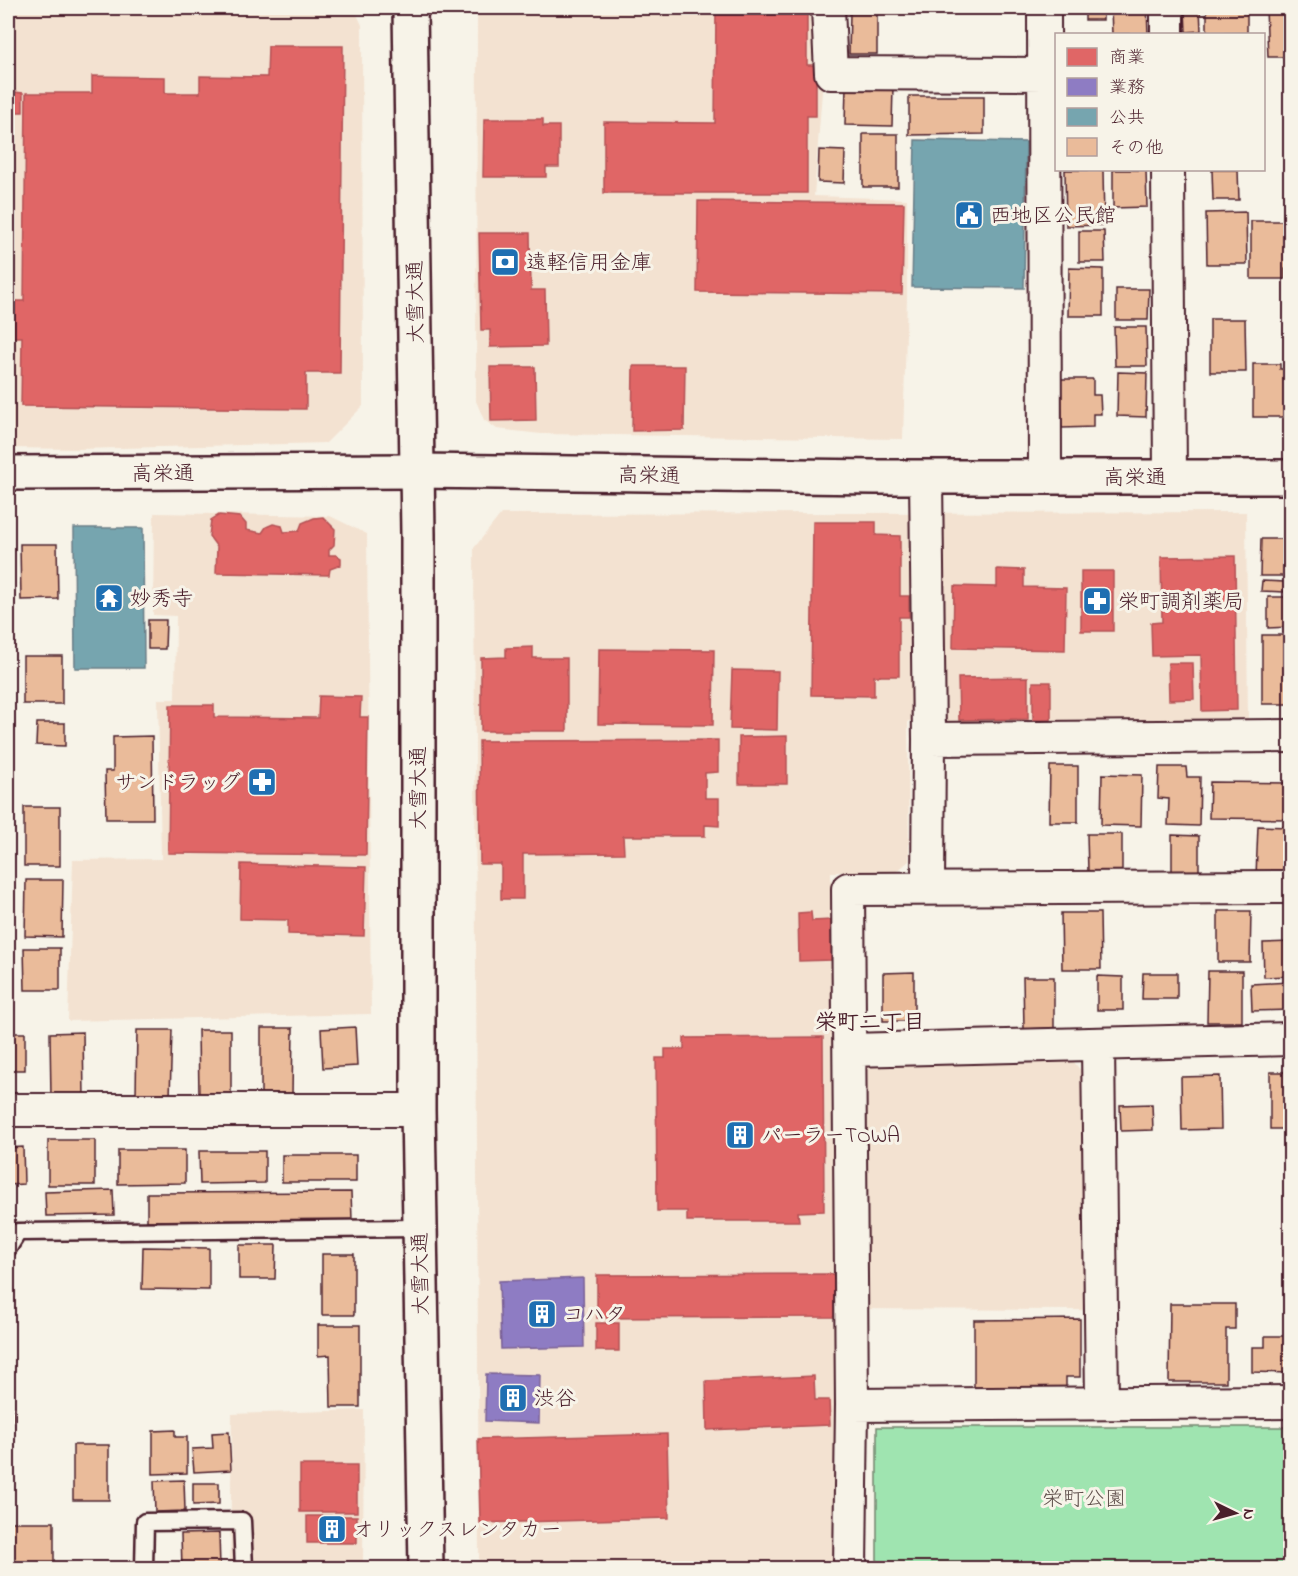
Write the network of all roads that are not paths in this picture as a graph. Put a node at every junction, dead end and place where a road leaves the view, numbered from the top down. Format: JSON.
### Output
{"nodes":[{"id":1,"x":410,"y":8,"type":"edge"},
{"id":2,"x":828,"y":8,"type":"edge"},
{"id":3,"x":1044,"y":8,"type":"edge"},
{"id":4,"x":1167,"y":8,"type":"edge"},
{"id":5,"x":1167,"y":33,"type":"edge"},
{"id":6,"x":1044,"y":74,"type":"junction"},
{"id":7,"x":1168,"y":171,"type":"edge"},
{"id":8,"x":418,"y":471,"type":"junction"},
{"id":9,"x":8,"y":473,"type":"edge"},
{"id":10,"x":926,"y":477,"type":"junction"},
{"id":11,"x":1045,"y":477,"type":"junction"},
{"id":12,"x":1170,"y":477,"type":"junction"},
{"id":13,"x":1290,"y":477,"type":"edge"},
{"id":14,"x":1290,"y":736,"type":"edge"},
{"id":15,"x":929,"y":739,"type":"junction"},
{"id":16,"x":1290,"y":887,"type":"edge"},
{"id":17,"x":928,"y":888,"type":"junction"},
{"id":18,"x":1290,"y":1039,"type":"edge"},
{"id":19,"x":1098,"y":1044,"type":"junction"},
{"id":20,"x":850,"y":1050,"type":"junction"},
{"id":21,"x":8,"y":1110,"type":"edge"},
{"id":22,"x":418,"y":1110,"type":"junction"},
{"id":23,"x":419,"y":1228,"type":"junction"},
{"id":24,"x":8,"y":1248,"type":"edge"},
{"id":25,"x":1290,"y":1402,"type":"edge"},
{"id":26,"x":1102,"y":1403,"type":"junction"},
{"id":27,"x":852,"y":1405,"type":"junction"},
{"id":28,"x":144,"y":1569,"type":"edge"},
{"id":29,"x":243,"y":1569,"type":"edge"},
{"id":30,"x":426,"y":1569,"type":"edge"},
{"id":31,"x":850,"y":1569,"type":"edge"}],
"edges":[{"from":1,"to":8,"type":"main road","name":"大雪大通"},
{"from":2,"to":6,"type":"street"},
{"from":3,"to":6,"type":"street"},
{"from":4,"to":5,"type":"street"},
{"from":6,"to":11,"type":"street"},
{"from":7,"to":12,"type":"street"},
{"from":8,"to":9,"type":"main road","name":"高栄通"},
{"from":8,"to":10,"type":"main road","name":"高栄通"},
{"from":8,"to":22,"type":"main road","name":"大雪大通"},
{"from":10,"to":11,"type":"main road","name":"高栄通"},
{"from":10,"to":15,"type":"street"},
{"from":11,"to":12,"type":"main road","name":"高栄通"},
{"from":12,"to":13,"type":"main road","name":"高栄通"},
{"from":14,"to":15,"type":"street"},
{"from":15,"to":17,"type":"street"},
{"from":16,"to":17,"type":"street"},
{"from":17,"to":20,"type":"street"},
{"from":18,"to":19,"type":"street"},
{"from":19,"to":20,"type":"street"},
{"from":19,"to":26,"type":"street"},
{"from":20,"to":27,"type":"street"},
{"from":21,"to":22,"type":"street"},
{"from":22,"to":23,"type":"main road","name":"大雪大通"},
{"from":23,"to":24,"type":"lane"},
{"from":23,"to":30,"type":"main road","name":"大雪大通"},
{"from":25,"to":26,"type":"street"},
{"from":26,"to":27,"type":"street"},
{"from":27,"to":31,"type":"street"},
{"from":28,"to":29,"type":"lane"}]}
